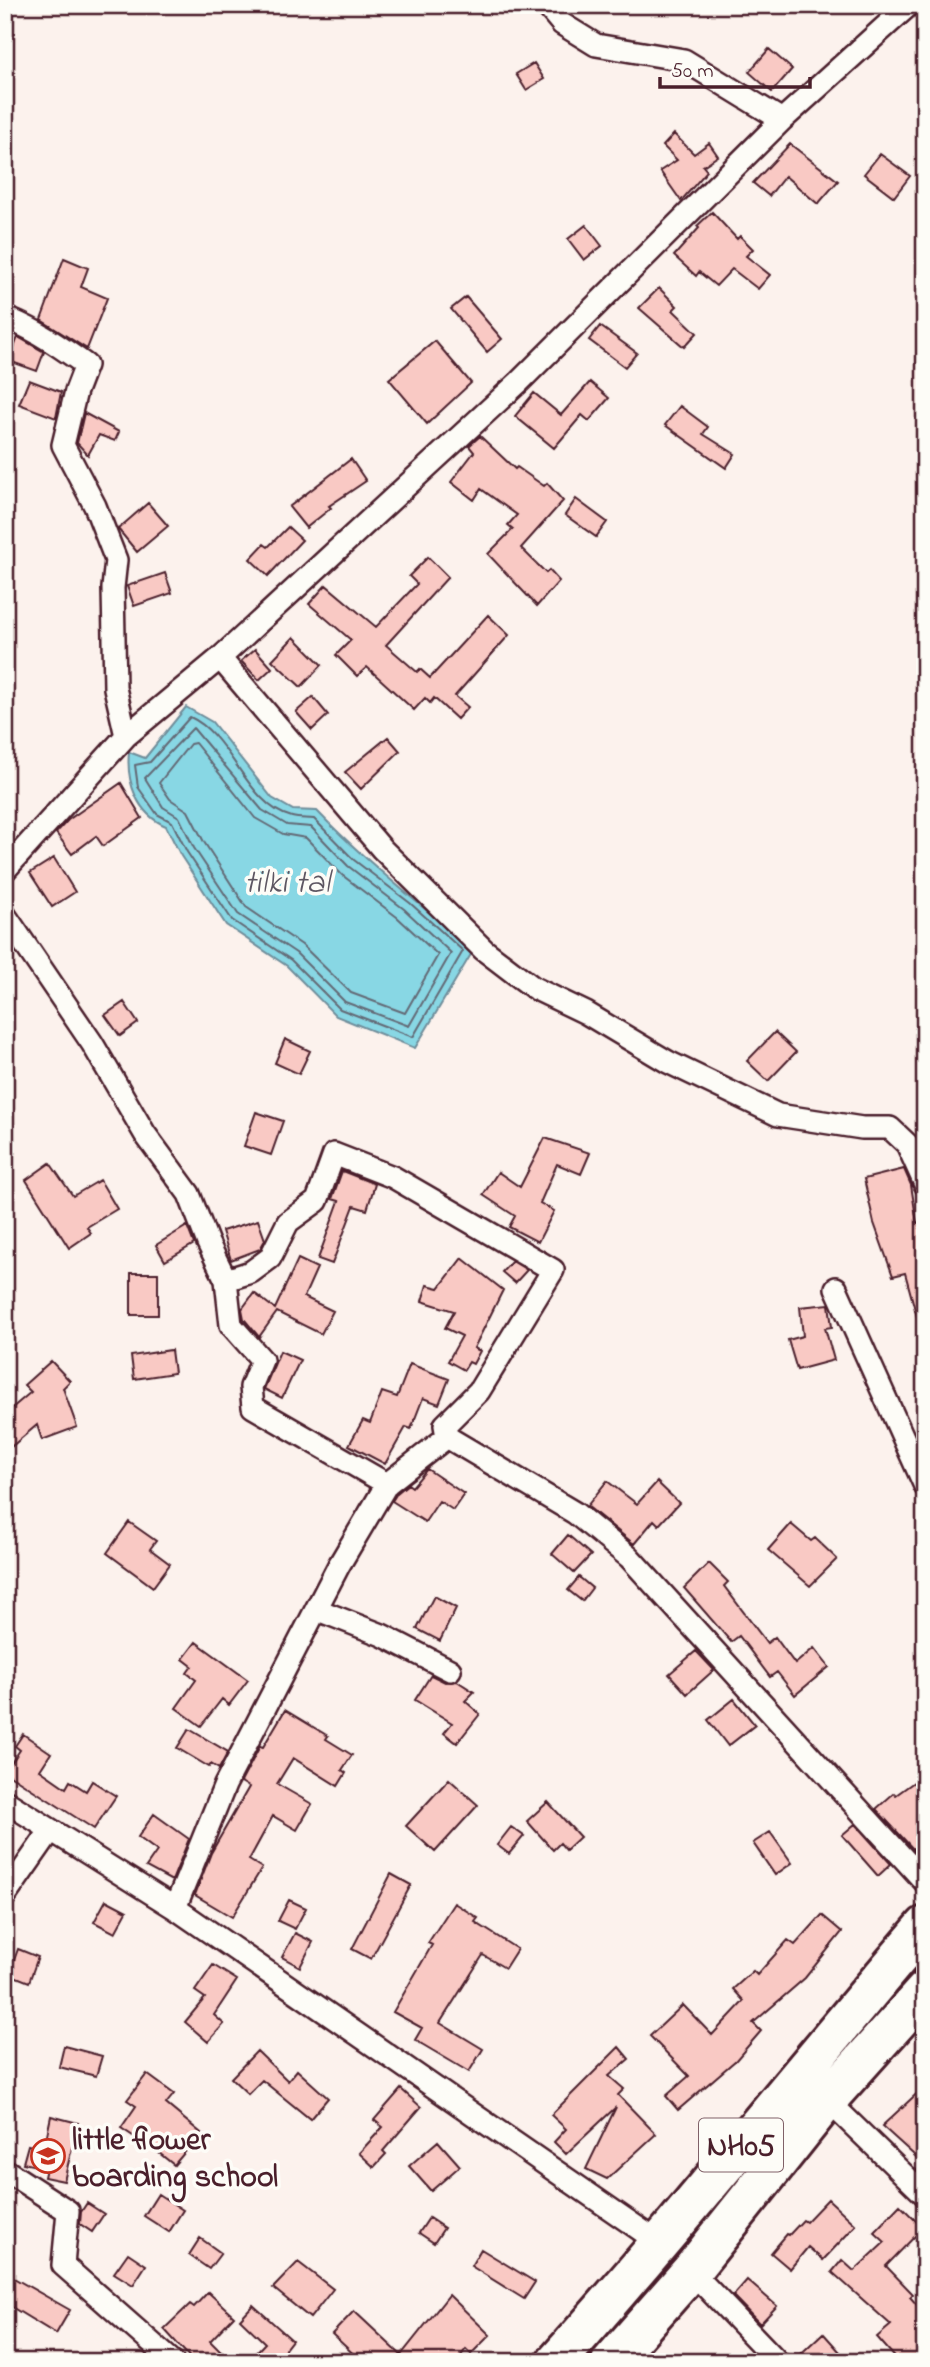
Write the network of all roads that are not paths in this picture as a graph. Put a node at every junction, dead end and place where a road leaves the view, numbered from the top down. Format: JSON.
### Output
{"nodes":[{"id":1,"x":546,"y":5,"type":"edge"},
{"id":2,"x":909,"y":5,"type":"edge"},
{"id":3,"x":782,"y":120,"type":"junction"},
{"id":4,"x":5,"y":326,"type":"edge"},
{"id":5,"x":219,"y":659,"type":"junction"},
{"id":6,"x":126,"y":736,"type":"junction"},
{"id":7,"x":5,"y":870,"type":"edge"},
{"id":8,"x":5,"y":915,"type":"edge"},
{"id":9,"x":925,"y":1184,"type":"edge"},
{"id":10,"x":226,"y":1280,"type":"junction"},
{"id":11,"x":836,"y":1288,"type":"dead end"},
{"id":12,"x":447,"y":1437,"type":"junction"},
{"id":13,"x":387,"y":1484,"type":"junction"},
{"id":14,"x":925,"y":1486,"type":"edge"},
{"id":15,"x":318,"y":1609,"type":"junction"},
{"id":16,"x":450,"y":1670,"type":"dead end"},
{"id":17,"x":5,"y":1801,"type":"edge"},
{"id":18,"x":51,"y":1830,"type":"junction"},
{"id":19,"x":925,"y":1882,"type":"edge"},
{"id":20,"x":5,"y":1896,"type":"edge"},
{"id":21,"x":176,"y":1908,"type":"junction"},
{"id":22,"x":925,"y":1926,"type":"edge"},
{"id":23,"x":925,"y":1991,"type":"edge"},
{"id":24,"x":797,"y":2076,"type":"junction"},
{"id":25,"x":828,"y":2099,"type":"junction"},
{"id":26,"x":5,"y":2170,"type":"edge"},
{"id":27,"x":925,"y":2195,"type":"edge"},
{"id":28,"x":662,"y":2244,"type":"junction"},
{"id":29,"x":691,"y":2271,"type":"junction"},
{"id":30,"x":173,"y":2362,"type":"edge"},
{"id":31,"x":556,"y":2362,"type":"edge"},
{"id":32,"x":611,"y":2362,"type":"edge"},
{"id":33,"x":778,"y":2362,"type":"edge"}],
"edges":[{"from":1,"to":3,"type":"street"},
{"from":2,"to":3,"type":"street"},
{"from":3,"to":5,"type":"street"},
{"from":4,"to":6,"type":"street"},
{"from":5,"to":6,"type":"street"},
{"from":5,"to":9,"type":"street"},
{"from":6,"to":7,"type":"street"},
{"from":8,"to":10,"type":"street"},
{"from":10,"to":12,"type":"street"},
{"from":10,"to":13,"type":"street"},
{"from":11,"to":14,"type":"street"},
{"from":12,"to":13,"type":"street"},
{"from":12,"to":19,"type":"street"},
{"from":13,"to":15,"type":"street"},
{"from":15,"to":16,"type":"street"},
{"from":15,"to":21,"type":"street"},
{"from":17,"to":18,"type":"street"},
{"from":18,"to":20,"type":"street"},
{"from":18,"to":21,"type":"street"},
{"from":21,"to":28,"type":"street"},
{"from":22,"to":24,"type":"highway","number":"NH05"},
{"from":23,"to":25,"type":"highway","number":"NH05"},
{"from":24,"to":25,"type":"street"},
{"from":24,"to":28,"type":"highway","number":"NH05"},
{"from":25,"to":27,"type":"street"},
{"from":25,"to":29,"type":"highway","number":"NH05"},
{"from":26,"to":30,"type":"street"},
{"from":28,"to":31,"type":"highway","number":"NH05"},
{"from":29,"to":32,"type":"highway","number":"NH05"},
{"from":29,"to":33,"type":"street"}]}
